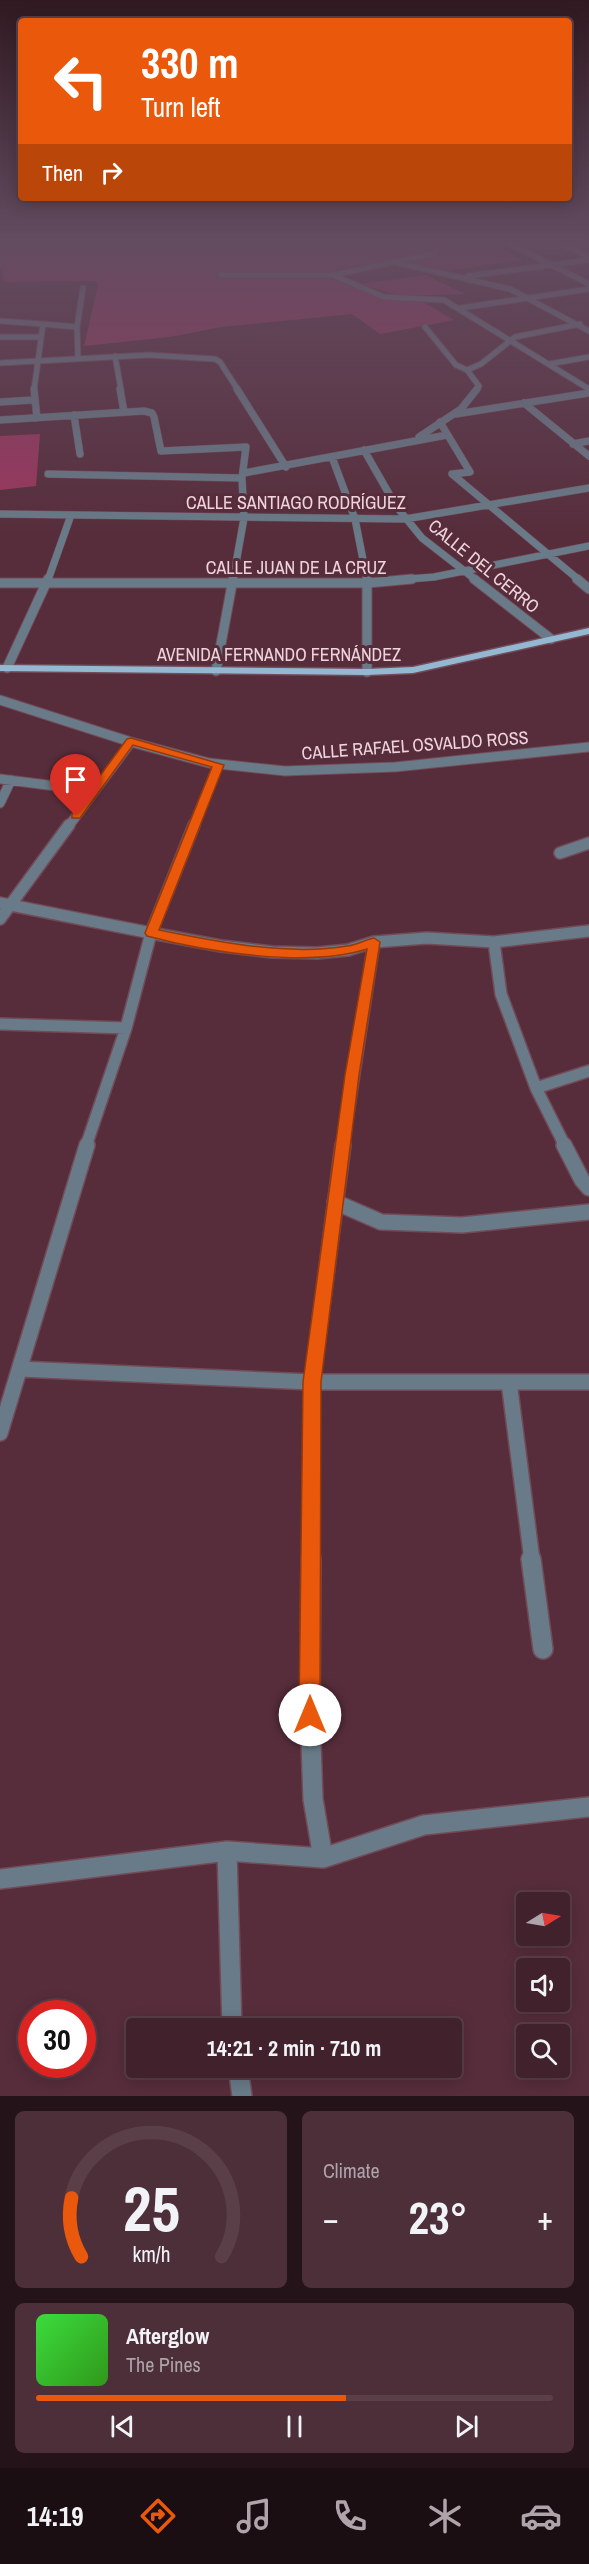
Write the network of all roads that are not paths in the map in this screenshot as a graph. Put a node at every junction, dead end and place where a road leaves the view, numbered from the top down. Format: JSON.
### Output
{"nodes":[{"id":1,"x":39,"y":341,"type":"edge"},
{"id":2,"x":77,"y":341,"type":"edge"},
{"id":3,"x":436,"y":341,"type":"edge"},
{"id":4,"x":511,"y":341,"type":"edge"},
{"id":5,"x":513,"y":341,"type":"edge"},
{"id":6,"x":115,"y":356,"type":"junction"},
{"id":7,"x":589,"y":357,"type":"edge"},
{"id":8,"x":78,"y":358,"type":"junction"},
{"id":9,"x":35,"y":361,"type":"junction"},
{"id":10,"x":0,"y":363,"type":"edge"},
{"id":11,"x":549,"y":364,"type":"junction"},
{"id":12,"x":467,"y":370,"type":"junction"},
{"id":13,"x":589,"y":391,"type":"edge"},
{"id":14,"x":33,"y":400,"type":"junction"},
{"id":15,"x":0,"y":402,"type":"edge"},
{"id":16,"x":524,"y":403,"type":"junction"},
{"id":17,"x":124,"y":412,"type":"junction"},
{"id":18,"x":455,"y":414,"type":"junction"},
{"id":19,"x":74,"y":415,"type":"junction"},
{"id":20,"x":37,"y":418,"type":"junction"},
{"id":21,"x":0,"y":420,"type":"edge"},
{"id":22,"x":440,"y":422,"type":"junction"},
{"id":23,"x":431,"y":429,"type":"junction"},
{"id":24,"x":446,"y":433,"type":"junction"},
{"id":25,"x":416,"y":439,"type":"junction"},
{"id":26,"x":589,"y":441,"type":"edge"},
{"id":27,"x":573,"y":444,"type":"junction"},
{"id":28,"x":364,"y":450,"type":"junction"},
{"id":29,"x":80,"y":454,"type":"dead end"},
{"id":30,"x":589,"y":456,"type":"edge"},
{"id":31,"x":332,"y":457,"type":"junction"},
{"id":32,"x":286,"y":467,"type":"junction"},
{"id":33,"x":48,"y":474,"type":"dead end"},
{"id":34,"x":243,"y":476,"type":"junction"},
{"id":35,"x":589,"y":488,"type":"edge"},
{"id":36,"x":494,"y":506,"type":"junction"},
{"id":37,"x":0,"y":514,"type":"edge"},
{"id":38,"x":71,"y":515,"type":"junction"},
{"id":39,"x":244,"y":518,"type":"junction"},
{"id":40,"x":355,"y":519,"type":"junction"},
{"id":41,"x":405,"y":519,"type":"junction"},
{"id":42,"x":589,"y":546,"type":"edge"},
{"id":43,"x":547,"y":554,"type":"junction"},
{"id":44,"x":464,"y":571,"type":"junction"},
{"id":45,"x":47,"y":582,"type":"junction"},
{"id":46,"x":234,"y":582,"type":"junction"},
{"id":47,"x":0,"y":583,"type":"edge"},
{"id":48,"x":368,"y":583,"type":"junction"},
{"id":49,"x":589,"y":589,"type":"edge"},
{"id":50,"x":589,"y":632,"type":"edge"},
{"id":51,"x":551,"y":639,"type":"junction"},
{"id":52,"x":4,"y":668,"type":"edge"},
{"id":53,"x":216,"y":671,"type":"junction"},
{"id":54,"x":367,"y":672,"type":"junction"},
{"id":55,"x":0,"y":700,"type":"edge"},
{"id":56,"x":131,"y":742,"type":"junction"},
{"id":57,"x":589,"y":747,"type":"edge"},
{"id":58,"x":218,"y":765,"type":"junction"},
{"id":59,"x":5,"y":779,"type":"edge"},
{"id":60,"x":95,"y":791,"type":"junction"},
{"id":61,"x":0,"y":803,"type":"edge"},
{"id":62,"x":589,"y":843,"type":"edge"},
{"id":63,"x":560,"y":853,"type":"dead end"},
{"id":64,"x":5,"y":904,"type":"edge"},
{"id":65,"x":0,"y":919,"type":"edge"},
{"id":66,"x":589,"y":931,"type":"edge"},
{"id":67,"x":151,"y":933,"type":"junction"},
{"id":68,"x":374,"y":942,"type":"junction"},
{"id":69,"x":494,"y":942,"type":"junction"},
{"id":70,"x":0,"y":1024,"type":"edge"},
{"id":71,"x":126,"y":1028,"type":"junction"},
{"id":72,"x":589,"y":1071,"type":"edge"},
{"id":73,"x":536,"y":1088,"type":"junction"},
{"id":74,"x":589,"y":1188,"type":"edge"},
{"id":75,"x":335,"y":1202,"type":"junction"},
{"id":76,"x":589,"y":1212,"type":"edge"},
{"id":77,"x":20,"y":1369,"type":"junction"},
{"id":78,"x":312,"y":1382,"type":"junction"},
{"id":79,"x":509,"y":1382,"type":"junction"},
{"id":80,"x":589,"y":1382,"type":"edge"},
{"id":81,"x":0,"y":1433,"type":"edge"},
{"id":82,"x":543,"y":1649,"type":"dead end"},
{"id":83,"x":589,"y":1807,"type":"edge"},
{"id":84,"x":227,"y":1851,"type":"junction"},
{"id":85,"x":323,"y":1858,"type":"junction"},
{"id":86,"x":0,"y":1879,"type":"edge"},
{"id":87,"x":232,"y":2018,"type":"edge"},
{"id":88,"x":240,"y":2078,"type":"edge"},
{"id":89,"x":242,"y":2096,"type":"edge"}],
"edges":[{"from":1,"to":9,"type":"street"},
{"from":2,"to":8,"type":"street"},
{"from":3,"to":12,"type":"street"},
{"from":4,"to":12,"type":"street"},
{"from":5,"to":11,"type":"street"},
{"from":6,"to":8,"type":"street"},
{"from":6,"to":17,"type":"street"},
{"from":6,"to":32,"type":"street"},
{"from":7,"to":11,"type":"street"},
{"from":8,"to":9,"type":"street"},
{"from":9,"to":10,"type":"street"},
{"from":9,"to":14,"type":"street"},
{"from":11,"to":13,"type":"street"},
{"from":12,"to":18,"type":"street"},
{"from":13,"to":16,"type":"street"},
{"from":14,"to":15,"type":"street"},
{"from":14,"to":20,"type":"street"},
{"from":16,"to":18,"type":"street"},
{"from":16,"to":27,"type":"street"},
{"from":17,"to":19,"type":"street"},
{"from":17,"to":34,"type":"street"},
{"from":18,"to":22,"type":"street"},
{"from":19,"to":20,"type":"street"},
{"from":19,"to":29,"type":"street"},
{"from":20,"to":21,"type":"street"},
{"from":22,"to":23,"type":"street"},
{"from":22,"to":24,"type":"street"},
{"from":23,"to":24,"type":"street"},
{"from":23,"to":25,"type":"street"},
{"from":24,"to":25,"type":"street"},
{"from":24,"to":36,"type":"street"},
{"from":25,"to":28,"type":"street"},
{"from":26,"to":27,"type":"street"},
{"from":27,"to":30,"type":"street"},
{"from":28,"to":31,"type":"street"},
{"from":28,"to":41,"type":"street","name":"CALLE DEL CERRO"},
{"from":31,"to":32,"type":"street"},
{"from":31,"to":40,"type":"street"},
{"from":32,"to":34,"type":"street"},
{"from":33,"to":34,"type":"street"},
{"from":34,"to":39,"type":"street"},
{"from":35,"to":36,"type":"street","name":"CALLE SANTIAGO RODRÍGUEZ"},
{"from":36,"to":41,"type":"street","name":"CALLE SANTIAGO RODRÍGUEZ"},
{"from":36,"to":43,"type":"street"},
{"from":37,"to":38,"type":"street","name":"CALLE SANTIAGO RODRÍGUEZ"},
{"from":38,"to":39,"type":"street","name":"CALLE SANTIAGO RODRÍGUEZ"},
{"from":38,"to":45,"type":"street"},
{"from":39,"to":40,"type":"street","name":"CALLE SANTIAGO RODRÍGUEZ"},
{"from":39,"to":46,"type":"street"},
{"from":40,"to":41,"type":"street","name":"CALLE SANTIAGO RODRÍGUEZ"},
{"from":40,"to":48,"type":"street"},
{"from":41,"to":44,"type":"street","name":"CALLE DEL CERRO"},
{"from":42,"to":43,"type":"street","name":"CALLE JUAN DE LA CRUZ"},
{"from":43,"to":44,"type":"street","name":"CALLE JUAN DE LA CRUZ"},
{"from":43,"to":49,"type":"street"},
{"from":44,"to":48,"type":"street","name":"CALLE JUAN DE LA CRUZ"},
{"from":44,"to":51,"type":"street","name":"CALLE DEL CERRO"},
{"from":45,"to":46,"type":"street","name":"CALLE JUAN DE LA CRUZ"},
{"from":45,"to":47,"type":"street","name":"CALLE JUAN DE LA CRUZ"},
{"from":45,"to":52,"type":"street"},
{"from":46,"to":48,"type":"street","name":"CALLE JUAN DE LA CRUZ"},
{"from":46,"to":53,"type":"street"},
{"from":48,"to":54,"type":"street"},
{"from":50,"to":51,"type":"main road","name":"AVENIDA FERNANDO FERNÁNDEZ"},
{"from":51,"to":54,"type":"main road","name":"AVENIDA FERNANDO FERNÁNDEZ"},
{"from":52,"to":53,"type":"main road","name":"AVENIDA FERNANDO FERNÁNDEZ"},
{"from":53,"to":54,"type":"main road","name":"AVENIDA FERNANDO FERNÁNDEZ"},
{"from":55,"to":56,"type":"street","name":"CALLE RAFAEL OSVALDO ROSS"},
{"from":56,"to":58,"type":"street","name":"CALLE RAFAEL OSVALDO ROSS"},
{"from":56,"to":60,"type":"street"},
{"from":57,"to":58,"type":"street","name":"CALLE RAFAEL OSVALDO ROSS"},
{"from":58,"to":67,"type":"street"},
{"from":59,"to":60,"type":"street"},
{"from":59,"to":61,"type":"street"},
{"from":60,"to":64,"type":"street"},
{"from":62,"to":63,"type":"street"},
{"from":64,"to":65,"type":"street"},
{"from":64,"to":67,"type":"street"},
{"from":66,"to":69,"type":"street"},
{"from":67,"to":68,"type":"street"},
{"from":67,"to":71,"type":"street"},
{"from":68,"to":69,"type":"street"},
{"from":68,"to":75,"type":"street"},
{"from":69,"to":73,"type":"street"},
{"from":70,"to":71,"type":"street"},
{"from":71,"to":77,"type":"street"},
{"from":72,"to":73,"type":"street"},
{"from":73,"to":74,"type":"street"},
{"from":75,"to":76,"type":"street"},
{"from":75,"to":78,"type":"street"},
{"from":77,"to":78,"type":"street"},
{"from":77,"to":81,"type":"street"},
{"from":78,"to":79,"type":"street"},
{"from":78,"to":85,"type":"street"},
{"from":79,"to":80,"type":"street"},
{"from":79,"to":82,"type":"street"},
{"from":83,"to":85,"type":"street"},
{"from":84,"to":85,"type":"street"},
{"from":84,"to":86,"type":"street"},
{"from":84,"to":87,"type":"street"},
{"from":88,"to":89,"type":"street"}]}
